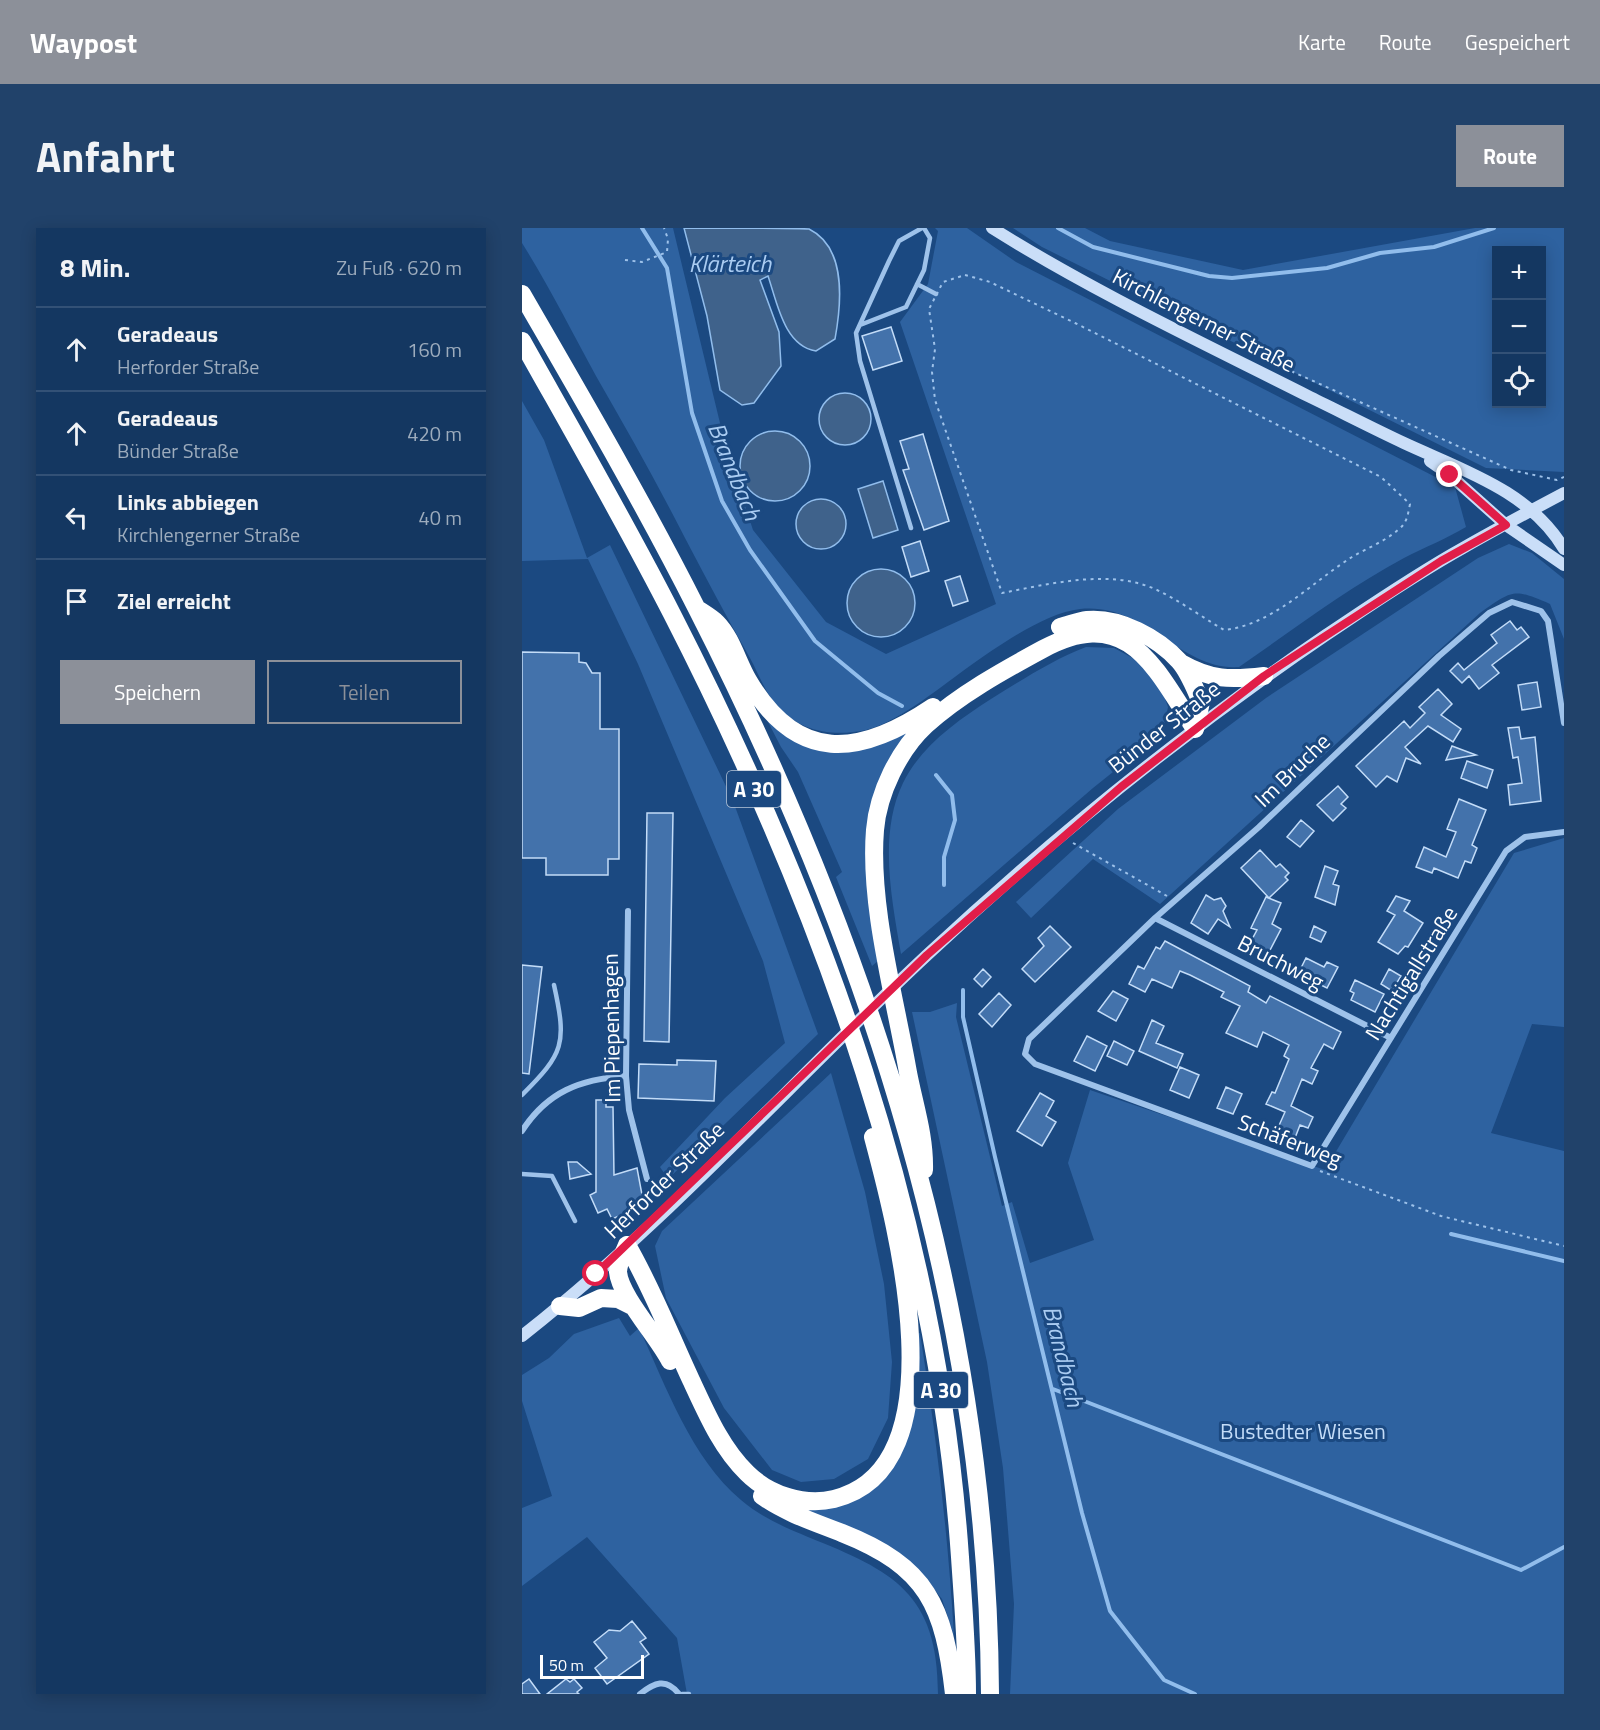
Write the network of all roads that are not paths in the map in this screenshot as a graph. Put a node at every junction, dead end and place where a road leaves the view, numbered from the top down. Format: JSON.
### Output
{"nodes":[{"id":1,"x":923,"y":228,"type":"edge"},
{"id":2,"x":992,"y":228,"type":"edge"},
{"id":3,"x":917,"y":284,"type":"junction"},
{"id":4,"x":522,"y":294,"type":"edge"},
{"id":5,"x":936,"y":294,"type":"road end"},
{"id":6,"x":860,"y":325,"type":"junction"},
{"id":7,"x":522,"y":341,"type":"edge"},
{"id":8,"x":1402,"y":442,"type":"junction"},
{"id":9,"x":1564,"y":493,"type":"edge"},
{"id":10,"x":1531,"y":511,"type":"junction"},
{"id":11,"x":1506,"y":525,"type":"junction"},
{"id":12,"x":911,"y":528,"type":"dead end"},
{"id":13,"x":1564,"y":549,"type":"edge"},
{"id":14,"x":1564,"y":565,"type":"edge"},
{"id":15,"x":697,"y":609,"type":"junction"},
{"id":16,"x":1180,"y":663,"type":"junction"},
{"id":17,"x":1264,"y":676,"type":"junction"},
{"id":18,"x":1561,"y":677,"type":"edge"},
{"id":19,"x":1564,"y":723,"type":"edge"},
{"id":20,"x":1195,"y":729,"type":"junction"},
{"id":21,"x":1564,"y":832,"type":"edge"},
{"id":22,"x":628,"y":911,"type":"dead end"},
{"id":23,"x":1155,"y":918,"type":"junction"},
{"id":24,"x":554,"y":985,"type":"dead end"},
{"id":25,"x":1391,"y":1038,"type":"junction"},
{"id":26,"x":1029,"y":1039,"type":"joint"},
{"id":27,"x":830,"y":1049,"type":"joint"},
{"id":28,"x":626,"y":1076,"type":"junction"},
{"id":29,"x":902,"y":1086,"type":"junction"},
{"id":30,"x":872,"y":1092,"type":"junction"},
{"id":31,"x":522,"y":1095,"type":"edge"},
{"id":32,"x":522,"y":1131,"type":"edge"},
{"id":33,"x":1312,"y":1166,"type":"joint"},
{"id":34,"x":522,"y":1174,"type":"edge"},
{"id":35,"x":647,"y":1179,"type":"dead end"},
{"id":36,"x":575,"y":1221,"type":"dead end"},
{"id":37,"x":627,"y":1245,"type":"junction"},
{"id":38,"x":560,"y":1306,"type":"junction"},
{"id":39,"x":634,"y":1306,"type":"junction"},
{"id":40,"x":522,"y":1336,"type":"edge"},
{"id":41,"x":640,"y":1694,"type":"edge"},
{"id":42,"x":680,"y":1694,"type":"edge"},
{"id":43,"x":689,"y":1694,"type":"edge"},
{"id":44,"x":954,"y":1694,"type":"edge"},
{"id":45,"x":967,"y":1694,"type":"edge"},
{"id":46,"x":990,"y":1694,"type":"edge"}],
"edges":[{"from":1,"to":3,"type":"lane"},
{"from":1,"to":6,"type":"lane"},
{"from":2,"to":8,"type":"main road","name":"Kirchlengerner Straße"},
{"from":3,"to":5,"type":"lane"},
{"from":3,"to":6,"type":"lane"},
{"from":4,"to":15,"type":"highway","number":"A 30"},
{"from":6,"to":12,"type":"lane"},
{"from":7,"to":30,"type":"highway","number":"A 30"},
{"from":8,"to":10,"type":"main road","name":"Kirchlengerner Straße"},
{"from":8,"to":11,"type":"main road","name":"Kirchlengerner Straße"},
{"from":9,"to":10,"type":"main road","name":"Bünder Straße"},
{"from":10,"to":11,"type":"main road","name":"Bünder Straße"},
{"from":10,"to":13,"type":"main road","name":"Kirchlengerner Straße"},
{"from":11,"to":14,"type":"main road","name":"Kirchlengerner Straße"},
{"from":11,"to":17,"type":"main road","name":"Bünder Straße"},
{"from":15,"to":16,"type":"highway"},
{"from":15,"to":29,"type":"highway","number":"A 30"},
{"from":16,"to":17,"type":"highway"},
{"from":16,"to":20,"type":"highway"},
{"from":17,"to":20,"type":"main road","name":"Bünder Straße"},
{"from":18,"to":19,"type":"street"},
{"from":18,"to":23,"type":"street","name":"Im Bruche"},
{"from":20,"to":27,"type":"main road","name":"Bünder Straße"},
{"from":20,"to":29,"type":"highway"},
{"from":21,"to":25,"type":"street","name":"Nachtigallstraße"},
{"from":22,"to":28,"type":"street","name":"Im Piepenhagen"},
{"from":23,"to":25,"type":"street","name":"Bruchweg"},
{"from":23,"to":26,"type":"street","name":"Im Bruche"},
{"from":24,"to":31,"type":"lane"},
{"from":25,"to":33,"type":"street","name":"Nachtigallstraße"},
{"from":26,"to":33,"type":"street","name":"Schäferweg"},
{"from":27,"to":37,"type":"main road","name":"Herforder Straße"},
{"from":28,"to":32,"type":"street"},
{"from":28,"to":35,"type":"street","name":"Im Piepenhagen"},
{"from":29,"to":46,"type":"highway","number":"A 30"},
{"from":30,"to":37,"type":"highway"},
{"from":30,"to":45,"type":"highway","number":"A 30"},
{"from":34,"to":36,"type":"lane"},
{"from":37,"to":38,"type":"main road","name":"Herforder Straße"},
{"from":37,"to":39,"type":"highway"},
{"from":38,"to":39,"type":"highway"},
{"from":38,"to":40,"type":"main road","name":"Herforder Straße"},
{"from":39,"to":44,"type":"highway"},
{"from":41,"to":42,"type":"street"},
{"from":42,"to":43,"type":"lane"}]}
